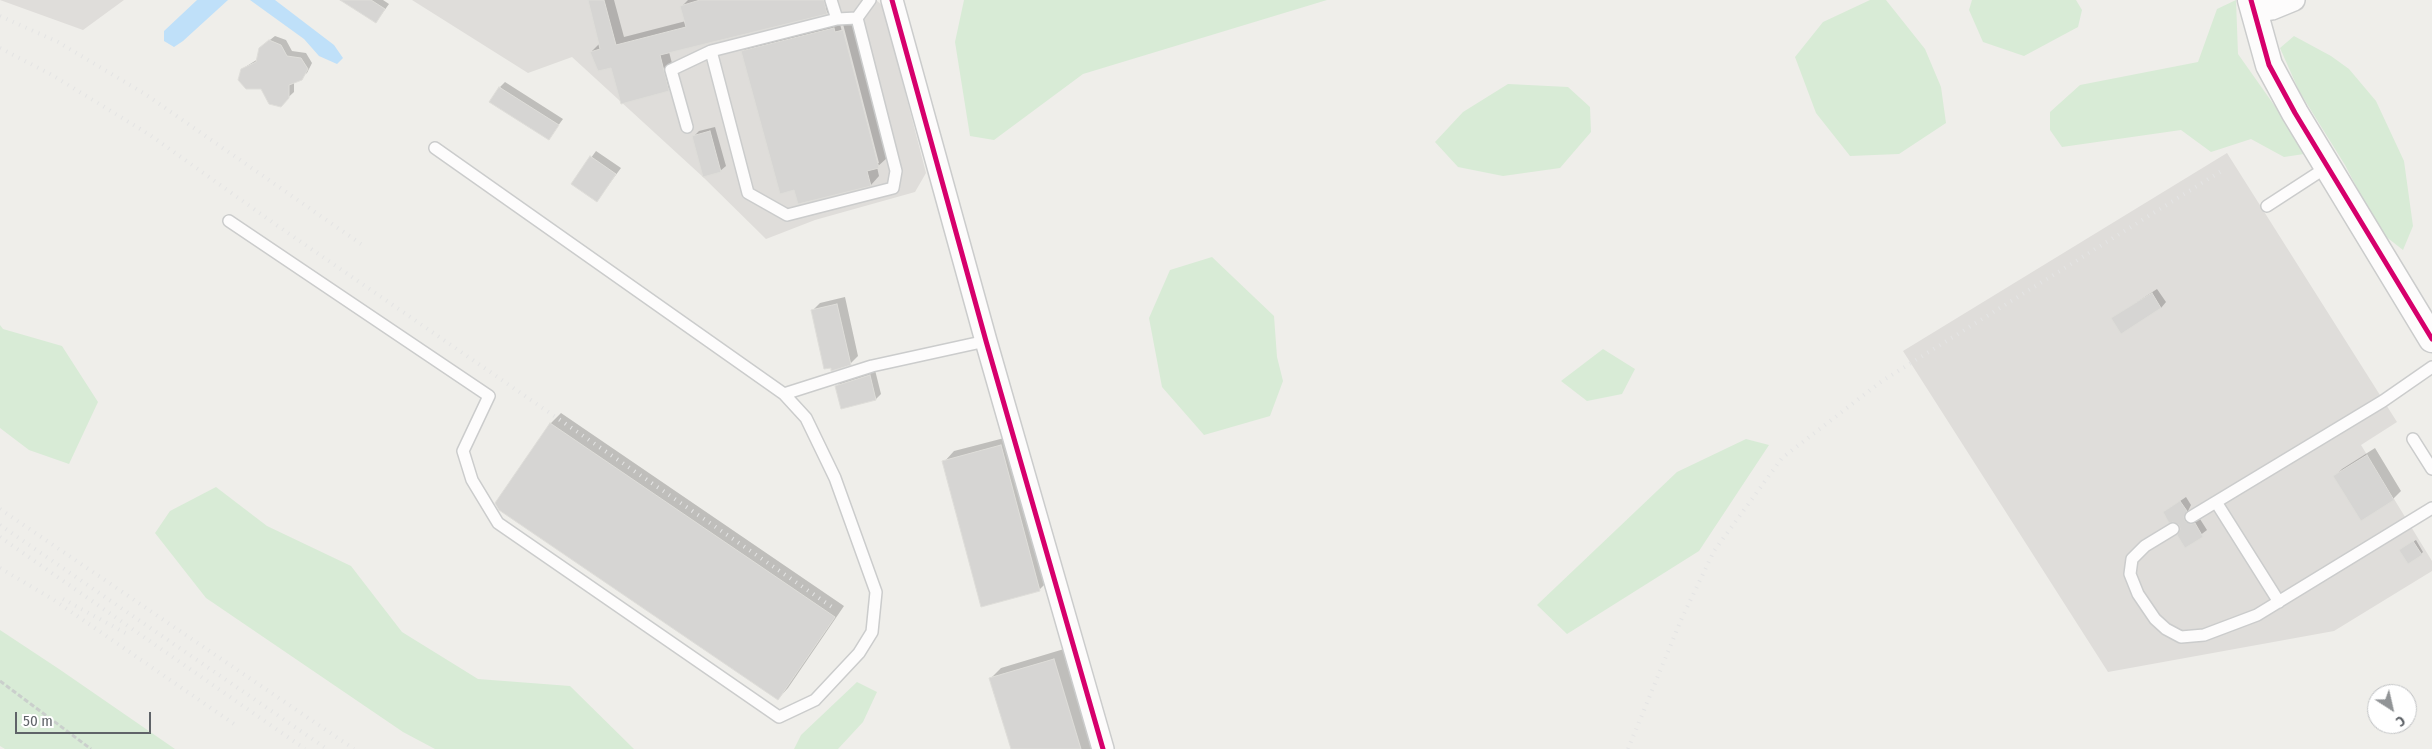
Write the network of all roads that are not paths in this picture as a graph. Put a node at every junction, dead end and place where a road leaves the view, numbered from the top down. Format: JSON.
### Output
{"nodes":[{"id":1,"x":831,"y":0,"type":"edge"},
{"id":2,"x":870,"y":0,"type":"edge"},
{"id":3,"x":892,"y":0,"type":"edge"},
{"id":4,"x":2294,"y":0,"type":"edge"},
{"id":5,"x":2252,"y":6,"type":"edge"},
{"id":6,"x":857,"y":18,"type":"junction"},
{"id":7,"x":837,"y":19,"type":"junction"},
{"id":8,"x":711,"y":51,"type":"junction"},
{"id":9,"x":686,"y":127,"type":"dead end"},
{"id":10,"x":435,"y":148,"type":"dead end"},
{"id":11,"x":2327,"y":167,"type":"junction"},
{"id":12,"x":2267,"y":206,"type":"dead end"},
{"id":13,"x":229,"y":221,"type":"dead end"},
{"id":14,"x":2432,"y":339,"type":"edge"},
{"id":15,"x":986,"y":341,"type":"junction"},
{"id":16,"x":2432,"y":368,"type":"edge"},
{"id":17,"x":784,"y":394,"type":"junction"},
{"id":18,"x":2413,"y":439,"type":"dead end"},
{"id":19,"x":2432,"y":469,"type":"edge"},
{"id":20,"x":2216,"y":502,"type":"junction"},
{"id":21,"x":2432,"y":508,"type":"edge"},
{"id":22,"x":2191,"y":517,"type":"dead end"},
{"id":23,"x":2173,"y":529,"type":"dead end"},
{"id":24,"x":2279,"y":602,"type":"junction"},
{"id":25,"x":1103,"y":749,"type":"edge"}],
"edges":[{"from":1,"to":7,"type":"lane"},
{"from":2,"to":6,"type":"lane"},
{"from":3,"to":15,"type":"street"},
{"from":4,"to":5,"type":"street"},
{"from":5,"to":11,"type":"street"},
{"from":6,"to":7,"type":"lane"},
{"from":6,"to":8,"type":"lane"},
{"from":7,"to":8,"type":"lane"},
{"from":8,"to":9,"type":"lane"},
{"from":10,"to":17,"type":"lane"},
{"from":11,"to":12,"type":"lane"},
{"from":11,"to":14,"type":"street"},
{"from":13,"to":17,"type":"lane"},
{"from":15,"to":17,"type":"lane"},
{"from":15,"to":25,"type":"street"},
{"from":16,"to":20,"type":"lane"},
{"from":18,"to":19,"type":"lane"},
{"from":20,"to":22,"type":"lane"},
{"from":20,"to":24,"type":"lane"},
{"from":21,"to":24,"type":"lane"},
{"from":23,"to":24,"type":"lane"}]}
